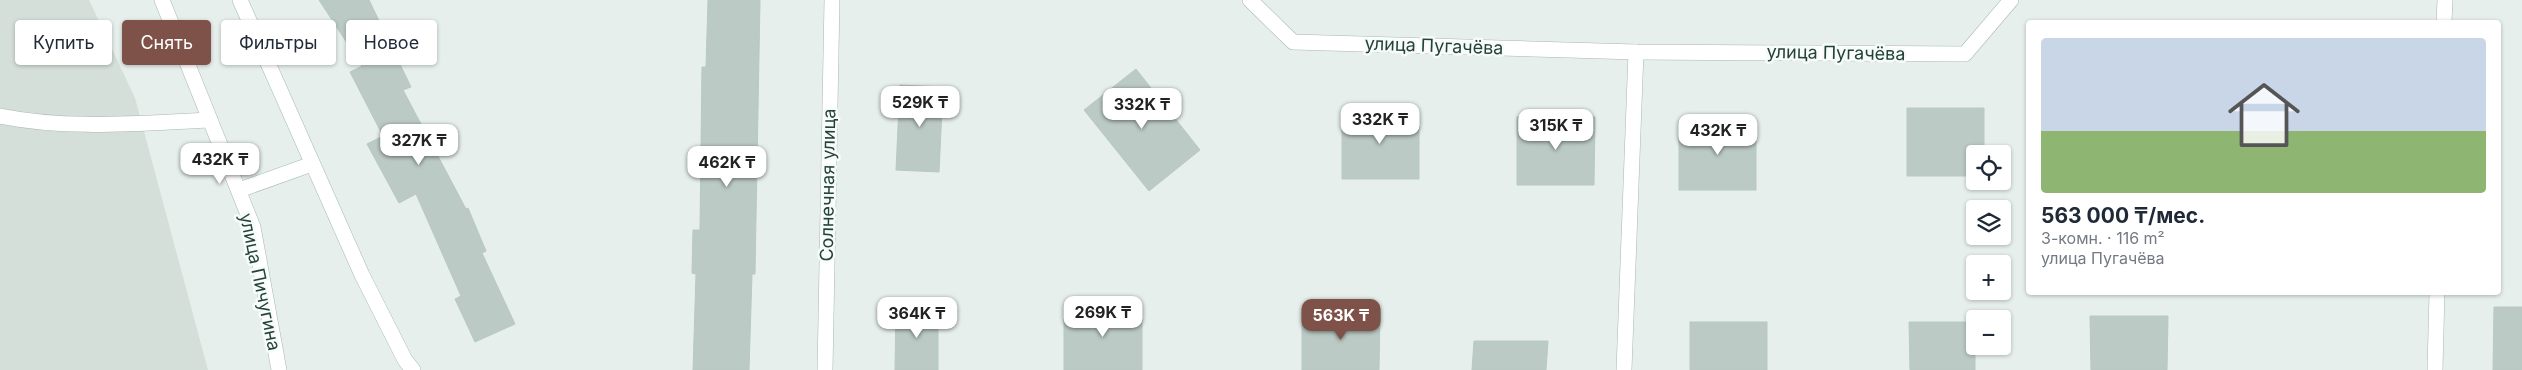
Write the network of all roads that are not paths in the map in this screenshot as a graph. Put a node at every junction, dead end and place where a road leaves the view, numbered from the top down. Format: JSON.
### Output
{"nodes":[{"id":1,"x":162,"y":0,"type":"edge"},
{"id":2,"x":240,"y":0,"type":"edge"},
{"id":3,"x":832,"y":0,"type":"edge"},
{"id":4,"x":1250,"y":0,"type":"edge"},
{"id":5,"x":2011,"y":0,"type":"edge"},
{"id":6,"x":2444,"y":0,"type":"edge"},
{"id":7,"x":2444,"y":20,"type":"edge"},
{"id":8,"x":1636,"y":52,"type":"junction"},
{"id":9,"x":0,"y":116,"type":"edge"},
{"id":10,"x":210,"y":120,"type":"junction"},
{"id":11,"x":312,"y":164,"type":"junction"},
{"id":12,"x":239,"y":190,"type":"junction"},
{"id":13,"x":2437,"y":295,"type":"edge"},
{"id":14,"x":279,"y":370,"type":"edge"},
{"id":15,"x":412,"y":370,"type":"edge"},
{"id":16,"x":825,"y":370,"type":"edge"},
{"id":17,"x":1624,"y":370,"type":"edge"},
{"id":18,"x":2436,"y":370,"type":"edge"}],
"edges":[{"from":1,"to":10,"type":"street","name":"улица Пичугина"},
{"from":2,"to":11,"type":"street"},
{"from":3,"to":16,"type":"street","name":"Солнечная улица"},
{"from":4,"to":8,"type":"street","name":"улица Пугачёва"},
{"from":5,"to":8,"type":"street","name":"улица Пугачёва"},
{"from":6,"to":7,"type":"street"},
{"from":8,"to":17,"type":"street"},
{"from":9,"to":10,"type":"street"},
{"from":10,"to":12,"type":"street","name":"улица Пичугина"},
{"from":11,"to":12,"type":"street"},
{"from":11,"to":15,"type":"street"},
{"from":12,"to":14,"type":"street","name":"улица Пичугина"},
{"from":13,"to":18,"type":"street"}]}
